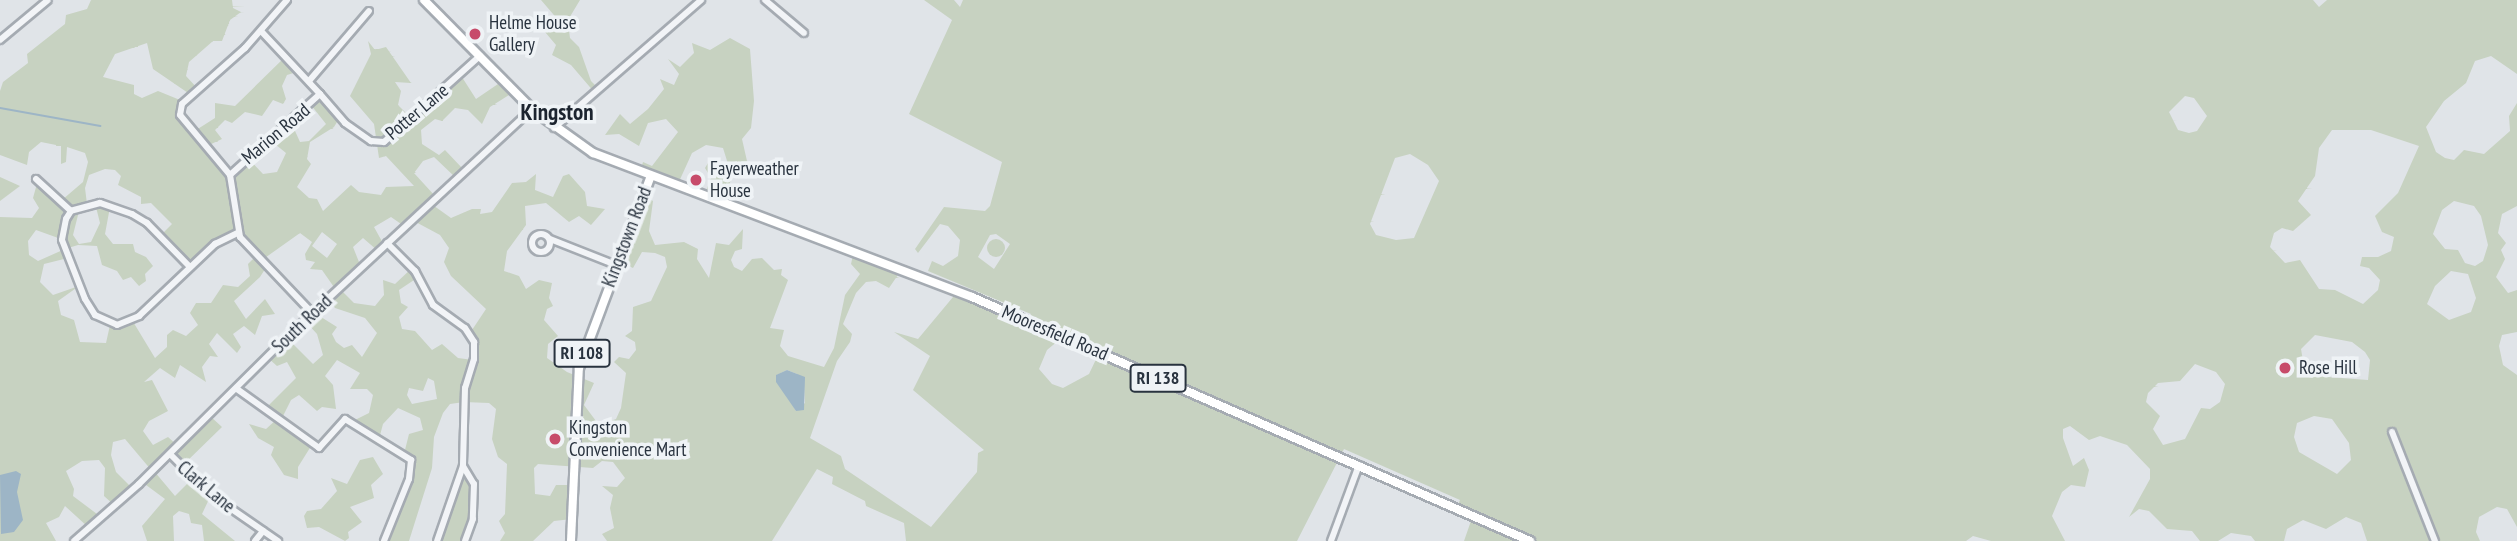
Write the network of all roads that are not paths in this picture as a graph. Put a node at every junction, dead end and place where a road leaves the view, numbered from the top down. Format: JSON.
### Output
{"nodes":[{"id":1,"x":48,"y":0,"type":"edge"},
{"id":2,"x":287,"y":0,"type":"edge"},
{"id":3,"x":424,"y":0,"type":"edge"},
{"id":4,"x":701,"y":0,"type":"edge"},
{"id":5,"x":765,"y":0,"type":"edge"},
{"id":6,"x":369,"y":11,"type":"dead end"},
{"id":7,"x":261,"y":31,"type":"junction"},
{"id":8,"x":804,"y":33,"type":"dead end"},
{"id":9,"x":0,"y":40,"type":"edge"},
{"id":10,"x":480,"y":56,"type":"junction"},
{"id":11,"x":309,"y":81,"type":"junction"},
{"id":12,"x":320,"y":94,"type":"junction"},
{"id":13,"x":532,"y":109,"type":"junction"},
{"id":14,"x":554,"y":128,"type":"junction"},
{"id":15,"x":230,"y":175,"type":"junction"},
{"id":16,"x":650,"y":178,"type":"junction"},
{"id":17,"x":36,"y":179,"type":"dead end"},
{"id":18,"x":71,"y":211,"type":"junction"},
{"id":19,"x":238,"y":233,"type":"junction"},
{"id":20,"x":550,"y":239,"type":"dead end"},
{"id":21,"x":387,"y":243,"type":"junction"},
{"id":22,"x":616,"y":265,"type":"junction"},
{"id":23,"x":190,"y":267,"type":"junction"},
{"id":24,"x":312,"y":313,"type":"junction"},
{"id":25,"x":237,"y":389,"type":"junction"},
{"id":26,"x":2392,"y":432,"type":"dead end"},
{"id":27,"x":170,"y":454,"type":"junction"},
{"id":28,"x":1359,"y":465,"type":"junction"},
{"id":29,"x":463,"y":466,"type":"junction"},
{"id":30,"x":263,"y":531,"type":"junction"},
{"id":31,"x":74,"y":541,"type":"edge"},
{"id":32,"x":255,"y":541,"type":"edge"},
{"id":33,"x":278,"y":541,"type":"edge"},
{"id":34,"x":384,"y":541,"type":"edge"},
{"id":35,"x":437,"y":541,"type":"edge"},
{"id":36,"x":465,"y":541,"type":"edge"},
{"id":37,"x":571,"y":541,"type":"edge"},
{"id":38,"x":1331,"y":541,"type":"edge"},
{"id":39,"x":1530,"y":541,"type":"edge"},
{"id":40,"x":2435,"y":541,"type":"edge"}],
"edges":[{"from":1,"to":9,"type":"street"},
{"from":2,"to":7,"type":"street"},
{"from":3,"to":10,"type":"main road","name":"Kingstown Road","number":"RI 138"},
{"from":4,"to":14,"type":"street"},
{"from":5,"to":8,"type":"street"},
{"from":6,"to":11,"type":"street"},
{"from":7,"to":11,"type":"street","name":"Marion Road"},
{"from":7,"to":15,"type":"street"},
{"from":10,"to":12,"type":"street","name":"Potter Lane"},
{"from":10,"to":13,"type":"main road","name":"Kingstown Road","number":"RI 138"},
{"from":11,"to":12,"type":"street","name":"Marion Road"},
{"from":12,"to":15,"type":"street","name":"Marion Road"},
{"from":13,"to":14,"type":"main road","name":"Kingstown Road","number":"RI 138"},
{"from":13,"to":21,"type":"street","name":"South Road"},
{"from":14,"to":16,"type":"main road","name":"Kingstown Road","number":"RI 138"},
{"from":15,"to":19,"type":"street"},
{"from":16,"to":22,"type":"main road","name":"Kingstown Road","number":"RI 108"},
{"from":16,"to":28,"type":"main road","name":"Mooresfield Road","number":"RI 138"},
{"from":17,"to":18,"type":"street"},
{"from":18,"to":23,"type":"street"},
{"from":18,"to":23,"type":"street"},
{"from":19,"to":23,"type":"street"},
{"from":19,"to":24,"type":"street"},
{"from":20,"to":22,"type":"street"},
{"from":21,"to":24,"type":"street","name":"South Road"},
{"from":21,"to":29,"type":"street"},
{"from":22,"to":37,"type":"main road","name":"Kingstown Road","number":"RI 108"},
{"from":24,"to":25,"type":"street","name":"South Road"},
{"from":25,"to":27,"type":"street","name":"South Road"},
{"from":25,"to":34,"type":"street"},
{"from":26,"to":40,"type":"street"},
{"from":27,"to":30,"type":"street","name":"Clark Lane"},
{"from":27,"to":31,"type":"street","name":"South Road"},
{"from":28,"to":38,"type":"street"},
{"from":28,"to":39,"type":"main road","name":"Mooresfield Road","number":"RI 138"},
{"from":29,"to":35,"type":"street"},
{"from":29,"to":36,"type":"street"},
{"from":30,"to":32,"type":"street"},
{"from":30,"to":33,"type":"street","name":"Clark Lane"}]}
